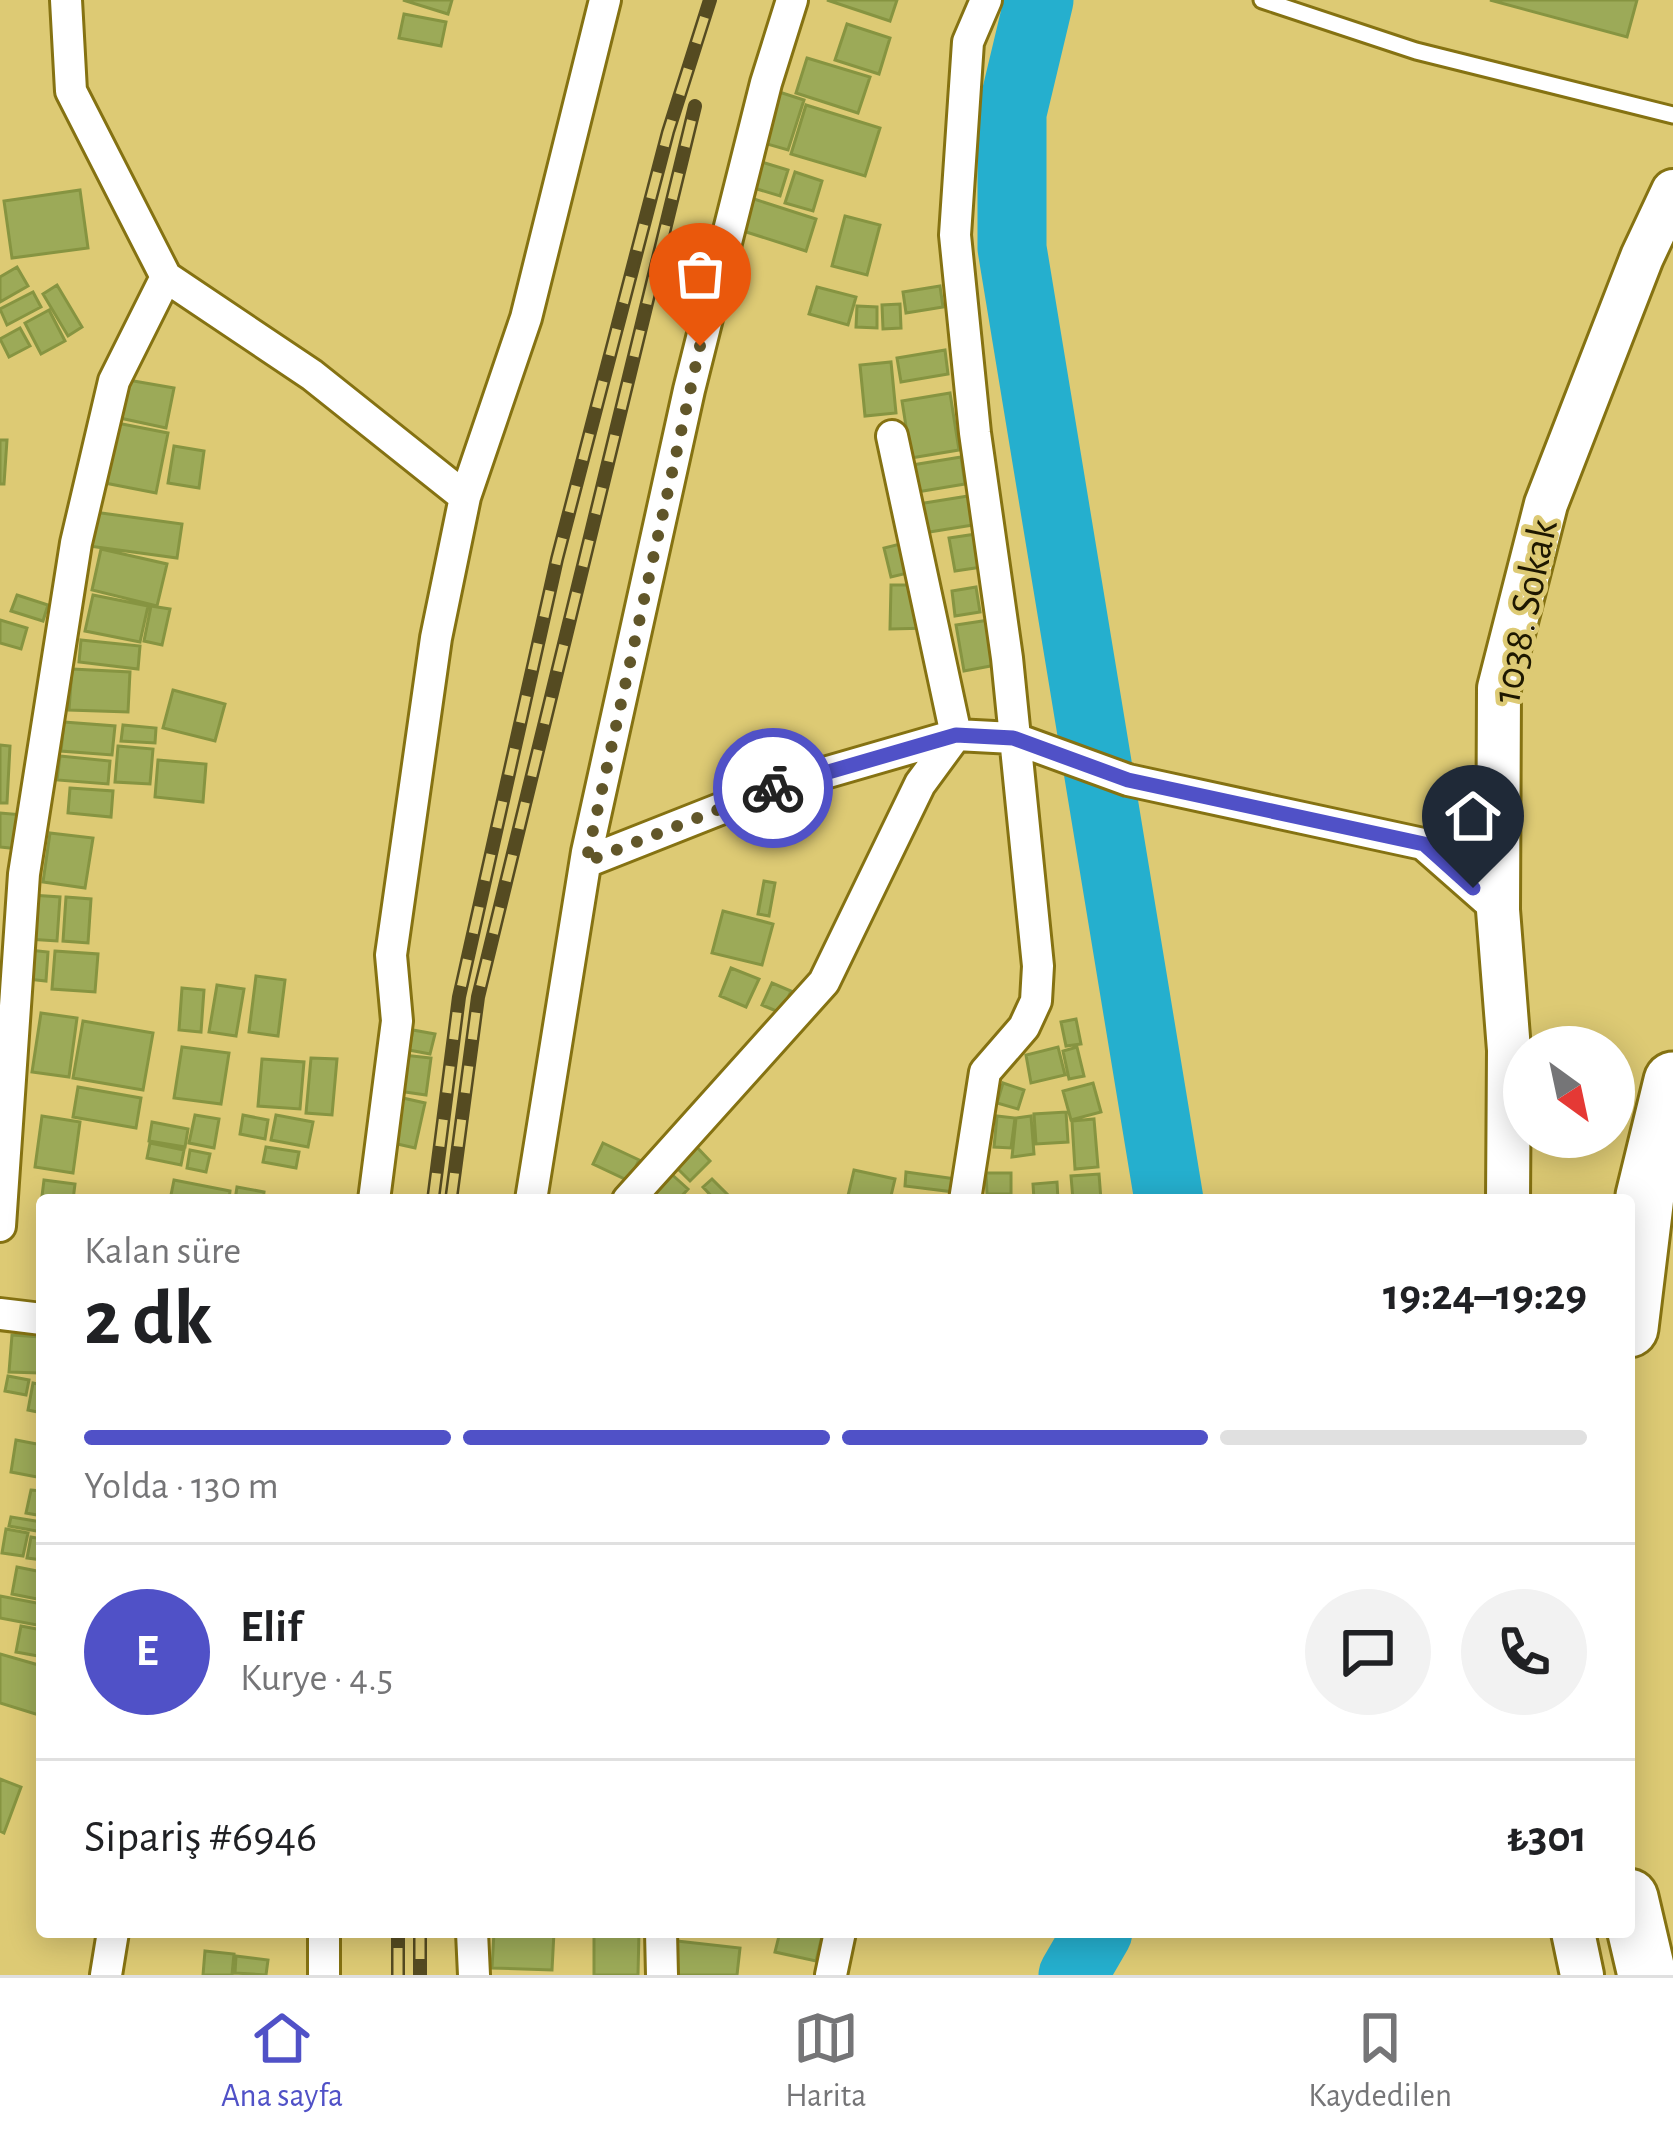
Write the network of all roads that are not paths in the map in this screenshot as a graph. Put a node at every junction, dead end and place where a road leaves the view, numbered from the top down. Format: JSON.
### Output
{"nodes":[{"id":1,"x":66,"y":0,"type":"edge"},
{"id":2,"x":605,"y":0,"type":"edge"},
{"id":3,"x":792,"y":0,"type":"edge"},
{"id":4,"x":986,"y":0,"type":"edge"},
{"id":5,"x":1262,"y":0,"type":"edge"},
{"id":6,"x":1673,"y":115,"type":"edge"},
{"id":7,"x":1673,"y":191,"type":"edge"},
{"id":8,"x":166,"y":277,"type":"junction"},
{"id":9,"x":892,"y":436,"type":"dead end"},
{"id":10,"x":465,"y":497,"type":"junction"},
{"id":11,"x":956,"y":735,"type":"junction"},
{"id":12,"x":1023,"y":742,"type":"junction"},
{"id":13,"x":586,"y":862,"type":"junction"},
{"id":14,"x":1498,"y":910,"type":"junction"},
{"id":15,"x":1673,"y":1081,"type":"edge"},
{"id":16,"x":375,"y":1194,"type":"edge"},
{"id":17,"x":532,"y":1194,"type":"edge"},
{"id":18,"x":633,"y":1194,"type":"edge"},
{"id":19,"x":966,"y":1194,"type":"edge"},
{"id":20,"x":1508,"y":1194,"type":"edge"},
{"id":21,"x":0,"y":1226,"type":"edge"},
{"id":22,"x":1635,"y":1278,"type":"edge"},
{"id":23,"x":0,"y":1314,"type":"edge"},
{"id":24,"x":36,"y":1318,"type":"edge"},
{"id":25,"x":1635,"y":1924,"type":"edge"},
{"id":26,"x":112,"y":1938,"type":"edge"},
{"id":27,"x":324,"y":1938,"type":"edge"},
{"id":28,"x":472,"y":1938,"type":"edge"},
{"id":29,"x":661,"y":1938,"type":"edge"},
{"id":30,"x":838,"y":1938,"type":"edge"},
{"id":31,"x":1574,"y":1938,"type":"edge"},
{"id":32,"x":106,"y":1975,"type":"edge"},
{"id":33,"x":323,"y":1975,"type":"edge"},
{"id":34,"x":474,"y":1975,"type":"edge"},
{"id":35,"x":662,"y":1975,"type":"edge"},
{"id":36,"x":831,"y":1975,"type":"edge"},
{"id":37,"x":1582,"y":1975,"type":"edge"},
{"id":38,"x":1647,"y":1975,"type":"edge"}],
"edges":[{"from":1,"to":8,"type":"street"},
{"from":2,"to":10,"type":"street"},
{"from":3,"to":13,"type":"street"},
{"from":4,"to":12,"type":"street"},
{"from":5,"to":6,"type":"lane"},
{"from":7,"to":14,"type":"street","name":"1038. Sokak"},
{"from":8,"to":10,"type":"street"},
{"from":8,"to":21,"type":"street"},
{"from":9,"to":11,"type":"street"},
{"from":10,"to":16,"type":"street"},
{"from":11,"to":12,"type":"street"},
{"from":11,"to":13,"type":"street"},
{"from":11,"to":18,"type":"street"},
{"from":12,"to":14,"type":"street"},
{"from":12,"to":19,"type":"street"},
{"from":13,"to":17,"type":"street"},
{"from":14,"to":20,"type":"street","name":"1038. Sokak"},
{"from":15,"to":22,"type":"highway"},
{"from":23,"to":24,"type":"street"},
{"from":25,"to":38,"type":"highway"},
{"from":26,"to":32,"type":"street"},
{"from":27,"to":33,"type":"street"},
{"from":28,"to":34,"type":"street"},
{"from":29,"to":35,"type":"street"},
{"from":30,"to":36,"type":"street"},
{"from":31,"to":37,"type":"street"}]}
